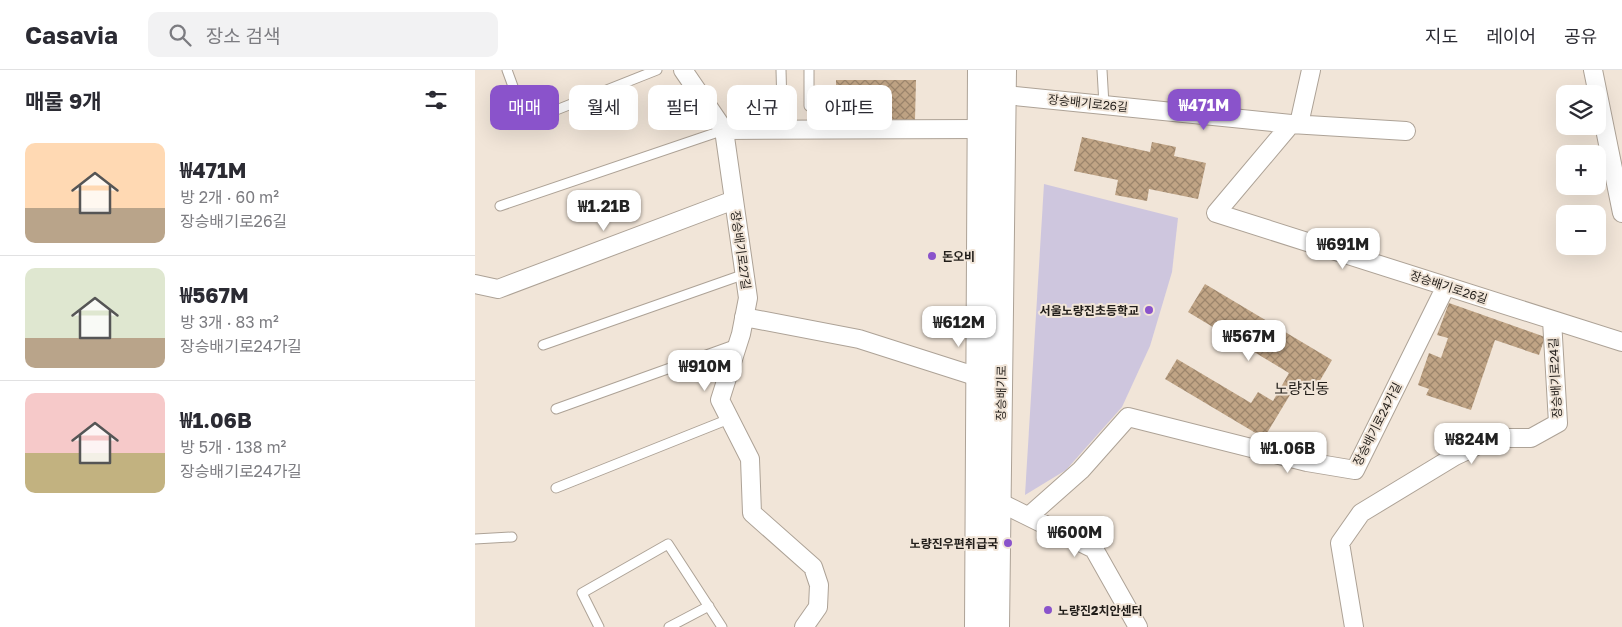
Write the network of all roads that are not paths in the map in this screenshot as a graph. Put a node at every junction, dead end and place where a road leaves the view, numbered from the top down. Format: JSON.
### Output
{"nodes":[{"id":1,"x":507,"y":70,"type":"edge"},
{"id":2,"x":657,"y":70,"type":"edge"},
{"id":3,"x":683,"y":70,"type":"edge"},
{"id":4,"x":781,"y":70,"type":"edge"},
{"id":5,"x":809,"y":70,"type":"edge"},
{"id":6,"x":980,"y":70,"type":"edge"},
{"id":7,"x":1004,"y":70,"type":"edge"},
{"id":8,"x":1102,"y":70,"type":"edge"},
{"id":9,"x":1311,"y":70,"type":"edge"},
{"id":10,"x":1593,"y":70,"type":"edge"},
{"id":11,"x":781,"y":85,"type":"edge"},
{"id":12,"x":809,"y":85,"type":"edge"},
{"id":13,"x":1005,"y":95,"type":"junction"},
{"id":14,"x":1104,"y":105,"type":"junction"},
{"id":15,"x":1295,"y":124,"type":"junction"},
{"id":16,"x":980,"y":129,"type":"junction"},
{"id":17,"x":724,"y":130,"type":"junction"},
{"id":18,"x":1406,"y":132,"type":"dead end"},
{"id":19,"x":734,"y":200,"type":"junction"},
{"id":20,"x":500,"y":206,"type":"dead end"},
{"id":21,"x":1622,"y":213,"type":"edge"},
{"id":22,"x":745,"y":274,"type":"junction"},
{"id":23,"x":475,"y":284,"type":"edge"},
{"id":24,"x":1446,"y":286,"type":"junction"},
{"id":25,"x":744,"y":317,"type":"junction"},
{"id":26,"x":1552,"y":320,"type":"junction"},
{"id":27,"x":1622,"y":342,"type":"edge"},
{"id":28,"x":738,"y":344,"type":"junction"},
{"id":29,"x":543,"y":345,"type":"dead end"},
{"id":30,"x":978,"y":377,"type":"junction"},
{"id":31,"x":556,"y":409,"type":"dead end"},
{"id":32,"x":729,"y":419,"type":"junction"},
{"id":33,"x":556,"y":488,"type":"dead end"},
{"id":34,"x":999,"y":502,"type":"junction"},
{"id":35,"x":1029,"y":516,"type":"junction"},
{"id":36,"x":512,"y":537,"type":"dead end"},
{"id":37,"x":475,"y":539,"type":"edge"},
{"id":38,"x":709,"y":606,"type":"junction"},
{"id":39,"x":599,"y":627,"type":"edge"},
{"id":40,"x":669,"y":627,"type":"edge"},
{"id":41,"x":722,"y":627,"type":"edge"},
{"id":42,"x":804,"y":627,"type":"edge"},
{"id":43,"x":977,"y":627,"type":"edge"},
{"id":44,"x":997,"y":627,"type":"edge"},
{"id":45,"x":1138,"y":627,"type":"edge"},
{"id":46,"x":1354,"y":627,"type":"edge"}],
"edges":[{"from":1,"to":2,"type":"lane"},
{"from":3,"to":17,"type":"street"},
{"from":4,"to":11,"type":"lane"},
{"from":5,"to":12,"type":"lane"},
{"from":6,"to":16,"type":"street","name":"장승배기로"},
{"from":7,"to":13,"type":"street","name":"장승배기로"},
{"from":8,"to":14,"type":"lane"},
{"from":9,"to":15,"type":"street"},
{"from":10,"to":21,"type":"street"},
{"from":13,"to":14,"type":"street","name":"장승배기로26길"},
{"from":13,"to":34,"type":"street","name":"장승배기로"},
{"from":14,"to":15,"type":"street","name":"장승배기로26길"},
{"from":15,"to":18,"type":"street","name":"장승배기로26길"},
{"from":15,"to":24,"type":"street","name":"장승배기로26길"},
{"from":16,"to":17,"type":"street"},
{"from":16,"to":30,"type":"street","name":"장승배기로"},
{"from":17,"to":19,"type":"street","name":"장승배기로27길"},
{"from":17,"to":20,"type":"lane"},
{"from":19,"to":22,"type":"street","name":"장승배기로27길"},
{"from":19,"to":23,"type":"street"},
{"from":22,"to":25,"type":"street","name":"장승배기로27길"},
{"from":22,"to":29,"type":"lane"},
{"from":24,"to":26,"type":"street","name":"장승배기로26길"},
{"from":24,"to":35,"type":"street","name":"장승배기로24가길"},
{"from":25,"to":28,"type":"street","name":"장승배기로27길"},
{"from":25,"to":30,"type":"street"},
{"from":26,"to":27,"type":"street","name":"장승배기로26길"},
{"from":26,"to":46,"type":"street","name":"장승배기로24길"},
{"from":28,"to":31,"type":"lane"},
{"from":28,"to":32,"type":"street","name":"장승배기로27길"},
{"from":30,"to":43,"type":"street","name":"장승배기로"},
{"from":32,"to":33,"type":"lane"},
{"from":32,"to":42,"type":"street","name":"장승배기로27길"},
{"from":34,"to":35,"type":"street"},
{"from":34,"to":44,"type":"street","name":"장승배기로"},
{"from":35,"to":45,"type":"street"},
{"from":36,"to":37,"type":"lane"},
{"from":38,"to":39,"type":"lane"},
{"from":38,"to":40,"type":"lane"},
{"from":38,"to":41,"type":"lane"}]}
